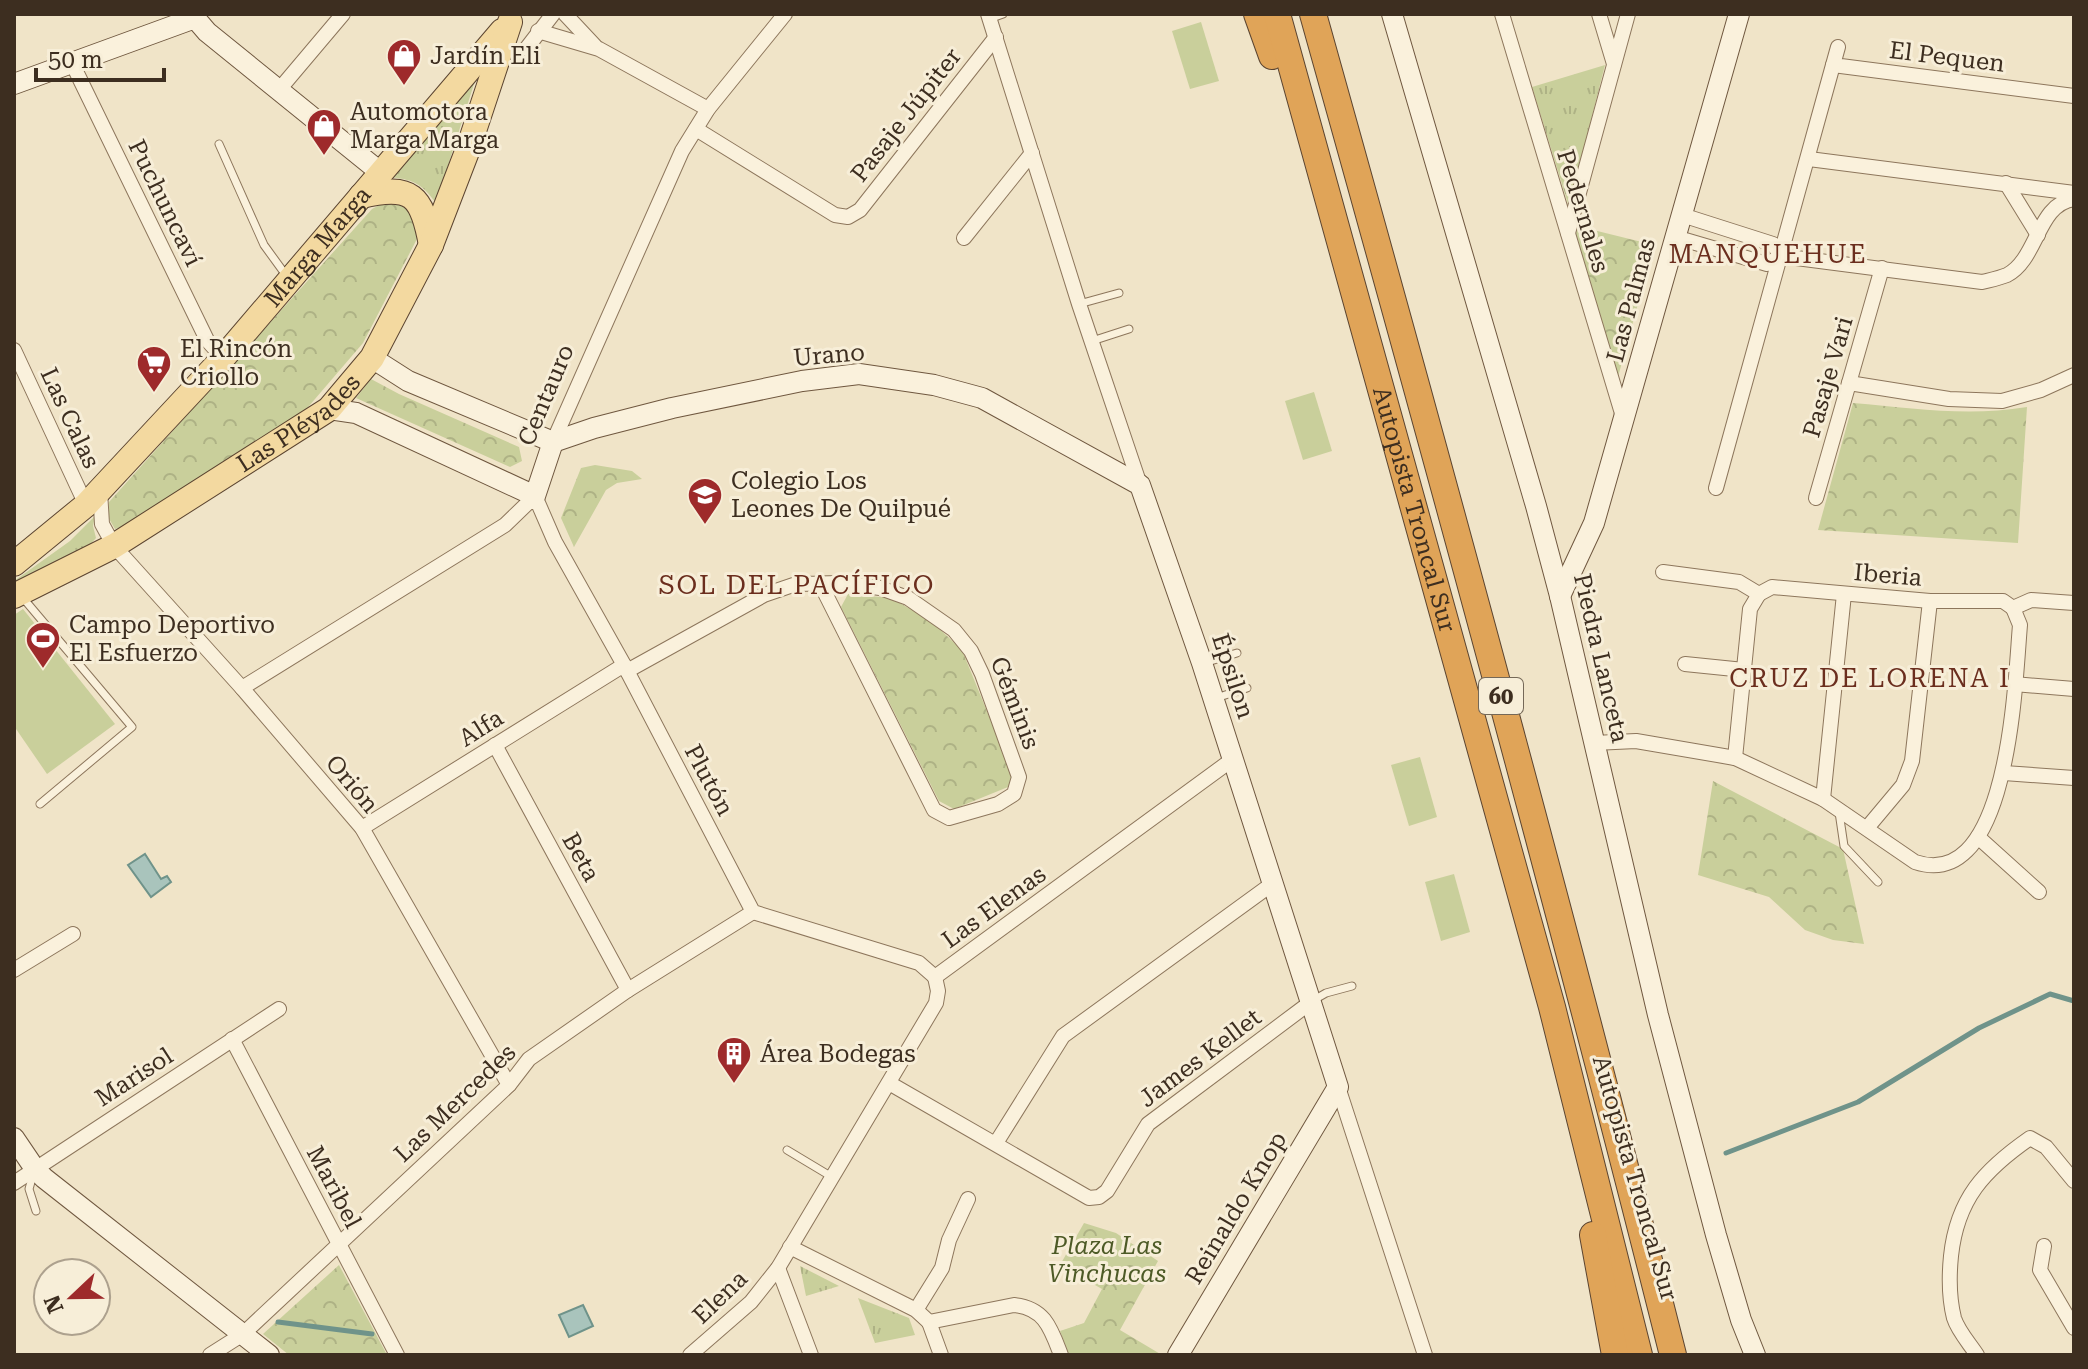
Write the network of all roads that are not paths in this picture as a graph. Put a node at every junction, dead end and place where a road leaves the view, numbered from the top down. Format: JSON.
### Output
{"nodes":[{"id":1,"x":343,"y":14,"type":"edge"},
{"id":2,"x":553,"y":14,"type":"edge"},
{"id":3,"x":565,"y":14,"type":"edge"},
{"id":4,"x":785,"y":14,"type":"edge"},
{"id":5,"x":1257,"y":14,"type":"edge"},
{"id":6,"x":1277,"y":14,"type":"edge"},
{"id":7,"x":1313,"y":14,"type":"edge"},
{"id":8,"x":1392,"y":14,"type":"edge"},
{"id":9,"x":1502,"y":14,"type":"edge"},
{"id":10,"x":1599,"y":14,"type":"edge"},
{"id":11,"x":1628,"y":14,"type":"edge"},
{"id":12,"x":1739,"y":14,"type":"edge"},
{"id":13,"x":195,"y":15,"type":"edge"},
{"id":14,"x":993,"y":16,"type":"edge"},
{"id":15,"x":513,"y":18,"type":"edge"},
{"id":16,"x":538,"y":31,"type":"junction"},
{"id":17,"x":996,"y":37,"type":"junction"},
{"id":18,"x":1838,"y":47,"type":"dead end"},
{"id":19,"x":526,"y":49,"type":"dead end"},
{"id":20,"x":599,"y":49,"type":"junction"},
{"id":21,"x":72,"y":63,"type":"junction"},
{"id":22,"x":1614,"y":64,"type":"junction"},
{"id":23,"x":1833,"y":65,"type":"junction"},
{"id":24,"x":14,"y":84,"type":"edge"},
{"id":25,"x":278,"y":91,"type":"junction"},
{"id":26,"x":2074,"y":96,"type":"edge"},
{"id":27,"x":708,"y":109,"type":"junction"},
{"id":28,"x":696,"y":129,"type":"junction"},
{"id":29,"x":219,"y":144,"type":"dead end"},
{"id":30,"x":468,"y":149,"type":"joint"},
{"id":31,"x":1032,"y":153,"type":"junction"},
{"id":32,"x":1809,"y":159,"type":"junction"},
{"id":33,"x":380,"y":172,"type":"junction"},
{"id":34,"x":2006,"y":183,"type":"junction"},
{"id":35,"x":2074,"y":193,"type":"edge"},
{"id":36,"x":361,"y":196,"type":"junction"},
{"id":37,"x":2074,"y":199,"type":"edge"},
{"id":38,"x":1682,"y":215,"type":"junction"},
{"id":39,"x":2038,"y":235,"type":"junction"},
{"id":40,"x":1567,"y":236,"type":"junction"},
{"id":41,"x":1675,"y":237,"type":"junction"},
{"id":42,"x":964,"y":238,"type":"dead end"},
{"id":43,"x":431,"y":245,"type":"junction"},
{"id":44,"x":1341,"y":247,"type":"junction"},
{"id":45,"x":1781,"y":256,"type":"junction"},
{"id":46,"x":1882,"y":268,"type":"junction"},
{"id":47,"x":289,"y":280,"type":"junction"},
{"id":48,"x":1119,"y":293,"type":"dead end"},
{"id":49,"x":1079,"y":304,"type":"junction"},
{"id":50,"x":1129,"y":329,"type":"dead end"},
{"id":51,"x":1092,"y":341,"type":"junction"},
{"id":52,"x":14,"y":350,"type":"edge"},
{"id":53,"x":223,"y":358,"type":"junction"},
{"id":54,"x":372,"y":358,"type":"junction"},
{"id":55,"x":2074,"y":375,"type":"edge"},
{"id":56,"x":1849,"y":383,"type":"junction"},
{"id":57,"x":329,"y":409,"type":"junction"},
{"id":58,"x":1624,"y":420,"type":"junction"},
{"id":59,"x":553,"y":442,"type":"junction"},
{"id":60,"x":1140,"y":485,"type":"junction"},
{"id":61,"x":1716,"y":488,"type":"dead end"},
{"id":62,"x":535,"y":496,"type":"junction"},
{"id":63,"x":93,"y":498,"type":"junction"},
{"id":64,"x":1816,"y":498,"type":"dead end"},
{"id":65,"x":114,"y":546,"type":"junction"},
{"id":66,"x":14,"y":564,"type":"edge"},
{"id":67,"x":1663,"y":572,"type":"dead end"},
{"id":68,"x":820,"y":583,"type":"junction"},
{"id":69,"x":16,"y":594,"type":"edge"},
{"id":70,"x":1759,"y":594,"type":"junction"},
{"id":71,"x":1844,"y":594,"type":"junction"},
{"id":72,"x":1560,"y":596,"type":"junction"},
{"id":73,"x":1930,"y":601,"type":"junction"},
{"id":74,"x":2074,"y":603,"type":"edge"},
{"id":75,"x":2013,"y":608,"type":"junction"},
{"id":76,"x":1237,"y":653,"type":"dead end"},
{"id":77,"x":1202,"y":663,"type":"junction"},
{"id":78,"x":1685,"y":664,"type":"dead end"},
{"id":79,"x":626,"y":668,"type":"junction"},
{"id":80,"x":1744,"y":670,"type":"junction"},
{"id":81,"x":2014,"y":684,"type":"junction"},
{"id":82,"x":242,"y":688,"type":"junction"},
{"id":83,"x":1247,"y":688,"type":"dead end"},
{"id":84,"x":2074,"y":689,"type":"edge"},
{"id":85,"x":1214,"y":698,"type":"junction"},
{"id":86,"x":1594,"y":743,"type":"junction"},
{"id":87,"x":495,"y":745,"type":"junction"},
{"id":88,"x":1735,"y":758,"type":"junction"},
{"id":89,"x":1233,"y":759,"type":"junction"},
{"id":90,"x":2004,"y":773,"type":"junction"},
{"id":91,"x":2074,"y":778,"type":"edge"},
{"id":92,"x":1823,"y":799,"type":"junction"},
{"id":93,"x":40,"y":804,"type":"dead end"},
{"id":94,"x":1839,"y":810,"type":"junction"},
{"id":95,"x":362,"y":828,"type":"junction"},
{"id":96,"x":1867,"y":828,"type":"junction"},
{"id":97,"x":1978,"y":837,"type":"junction"},
{"id":98,"x":1878,"y":882,"type":"dead end"},
{"id":99,"x":1272,"y":884,"type":"junction"},
{"id":100,"x":2039,"y":892,"type":"dead end"},
{"id":101,"x":753,"y":912,"type":"junction"},
{"id":102,"x":73,"y":934,"type":"dead end"},
{"id":103,"x":14,"y":970,"type":"edge"},
{"id":104,"x":935,"y":977,"type":"junction"},
{"id":105,"x":1352,"y":986,"type":"dead end"},
{"id":106,"x":628,"y":990,"type":"junction"},
{"id":107,"x":1583,"y":1001,"type":"junction"},
{"id":108,"x":1311,"y":1002,"type":"junction"},
{"id":109,"x":1552,"y":1007,"type":"junction"},
{"id":110,"x":279,"y":1009,"type":"dead end"},
{"id":111,"x":232,"y":1039,"type":"junction"},
{"id":112,"x":889,"y":1083,"type":"junction"},
{"id":113,"x":509,"y":1085,"type":"junction"},
{"id":114,"x":1338,"y":1087,"type":"junction"},
{"id":115,"x":14,"y":1138,"type":"edge"},
{"id":116,"x":996,"y":1143,"type":"junction"},
{"id":117,"x":787,"y":1150,"type":"dead end"},
{"id":118,"x":35,"y":1169,"type":"junction"},
{"id":119,"x":832,"y":1177,"type":"junction"},
{"id":120,"x":2074,"y":1181,"type":"edge"},
{"id":121,"x":14,"y":1183,"type":"edge"},
{"id":122,"x":968,"y":1199,"type":"dead end"},
{"id":123,"x":36,"y":1211,"type":"dead end"},
{"id":124,"x":339,"y":1244,"type":"junction"},
{"id":125,"x":2044,"y":1246,"type":"dead end"},
{"id":126,"x":790,"y":1247,"type":"junction"},
{"id":127,"x":778,"y":1268,"type":"junction"},
{"id":128,"x":916,"y":1310,"type":"junction"},
{"id":129,"x":929,"y":1322,"type":"junction"},
{"id":130,"x":2074,"y":1328,"type":"edge"},
{"id":131,"x":243,"y":1334,"type":"junction"},
{"id":132,"x":210,"y":1355,"type":"edge"},
{"id":133,"x":269,"y":1355,"type":"edge"},
{"id":134,"x":397,"y":1355,"type":"edge"},
{"id":135,"x":690,"y":1355,"type":"edge"},
{"id":136,"x":811,"y":1355,"type":"edge"},
{"id":137,"x":941,"y":1355,"type":"edge"},
{"id":138,"x":1061,"y":1355,"type":"edge"},
{"id":139,"x":1178,"y":1355,"type":"edge"},
{"id":140,"x":1425,"y":1355,"type":"edge"},
{"id":141,"x":1615,"y":1355,"type":"edge"},
{"id":142,"x":1639,"y":1355,"type":"edge"},
{"id":143,"x":1673,"y":1355,"type":"edge"},
{"id":144,"x":1690,"y":1355,"type":"edge"},
{"id":145,"x":1755,"y":1355,"type":"edge"},
{"id":146,"x":1977,"y":1355,"type":"edge"}],
"edges":[{"from":1,"to":25,"type":"street"},
{"from":2,"to":16,"type":"street"},
{"from":3,"to":20,"type":"street"},
{"from":4,"to":27,"type":"street","name":"Centauro"},
{"from":5,"to":44,"type":"highway"},
{"from":6,"to":44,"type":"highway","name":"Autopista Troncal Sur","number":"60"},
{"from":7,"to":107,"type":"highway","name":"Autopista Troncal Sur","number":"60"},
{"from":8,"to":72,"type":"street","name":"Piedra Lanceta"},
{"from":9,"to":40,"type":"street","name":"Pedernales"},
{"from":10,"to":22,"type":"street"},
{"from":11,"to":22,"type":"street"},
{"from":12,"to":38,"type":"street","name":"Las Palmas"},
{"from":13,"to":21,"type":"street"},
{"from":13,"to":25,"type":"street"},
{"from":14,"to":17,"type":"street","name":"Épsilon"},
{"from":15,"to":30,"type":"main road","name":"Marga Marga"},
{"from":15,"to":33,"type":"main road","name":"Marga Marga"},
{"from":16,"to":19,"type":"street"},
{"from":16,"to":20,"type":"street"},
{"from":17,"to":28,"type":"street","name":"Pasaje Júpiter"},
{"from":17,"to":31,"type":"street","name":"Épsilon"},
{"from":18,"to":23,"type":"street"},
{"from":20,"to":27,"type":"street"},
{"from":21,"to":24,"type":"street"},
{"from":21,"to":53,"type":"street","name":"Puchuncaví"},
{"from":22,"to":40,"type":"street"},
{"from":23,"to":26,"type":"street","name":"El Pequen"},
{"from":23,"to":32,"type":"street"},
{"from":25,"to":33,"type":"street"},
{"from":27,"to":28,"type":"street","name":"Centauro"},
{"from":28,"to":59,"type":"street","name":"Centauro"},
{"from":29,"to":47,"type":"lane"},
{"from":30,"to":43,"type":"main road","name":"Las Pléyades"},
{"from":31,"to":42,"type":"street"},
{"from":31,"to":49,"type":"street","name":"Épsilon"},
{"from":32,"to":34,"type":"street"},
{"from":32,"to":45,"type":"street"},
{"from":33,"to":36,"type":"main road","name":"Marga Marga"},
{"from":34,"to":35,"type":"street"},
{"from":34,"to":39,"type":"street"},
{"from":36,"to":43,"type":"main road"},
{"from":36,"to":47,"type":"main road","name":"Marga Marga"},
{"from":37,"to":39,"type":"street"},
{"from":38,"to":41,"type":"street","name":"Las Palmas"},
{"from":38,"to":45,"type":"street"},
{"from":39,"to":46,"type":"street"},
{"from":40,"to":58,"type":"street","name":"Pedernales"},
{"from":41,"to":45,"type":"street"},
{"from":41,"to":58,"type":"street","name":"Las Palmas"},
{"from":43,"to":54,"type":"main road","name":"Las Pléyades"},
{"from":44,"to":109,"type":"highway","name":"Autopista Troncal Sur","number":"60"},
{"from":45,"to":46,"type":"street"},
{"from":45,"to":61,"type":"street"},
{"from":46,"to":56,"type":"street","name":"Pasaje Vari"},
{"from":47,"to":53,"type":"main road","name":"Marga Marga"},
{"from":48,"to":49,"type":"lane"},
{"from":49,"to":51,"type":"street","name":"Épsilon"},
{"from":50,"to":51,"type":"lane"},
{"from":51,"to":60,"type":"street","name":"Épsilon"},
{"from":52,"to":63,"type":"street","name":"Las Calas"},
{"from":53,"to":63,"type":"main road","name":"Marga Marga"},
{"from":54,"to":57,"type":"main road","name":"Las Pléyades"},
{"from":54,"to":59,"type":"street"},
{"from":55,"to":56,"type":"street"},
{"from":56,"to":64,"type":"street","name":"Pasaje Vari"},
{"from":57,"to":62,"type":"street"},
{"from":57,"to":65,"type":"main road","name":"Las Pléyades"},
{"from":58,"to":72,"type":"street","name":"Las Palmas"},
{"from":59,"to":60,"type":"street","name":"Urano"},
{"from":59,"to":62,"type":"street","name":"Centauro"},
{"from":60,"to":77,"type":"street","name":"Épsilon"},
{"from":62,"to":79,"type":"street","name":"Plutón"},
{"from":62,"to":82,"type":"street","name":"Centauro"},
{"from":63,"to":65,"type":"street","name":"Las Calas"},
{"from":63,"to":66,"type":"main road","name":"Marga Marga"},
{"from":65,"to":69,"type":"main road","name":"Las Pléyades"},
{"from":65,"to":82,"type":"street","name":"Orión"},
{"from":67,"to":70,"type":"street"},
{"from":68,"to":68,"type":"street","name":"Géminis"},
{"from":68,"to":79,"type":"street","name":"Géminis"},
{"from":69,"to":93,"type":"lane"},
{"from":70,"to":71,"type":"street","name":"Iberia"},
{"from":70,"to":80,"type":"street"},
{"from":71,"to":73,"type":"street","name":"Iberia"},
{"from":71,"to":92,"type":"street"},
{"from":72,"to":86,"type":"street","name":"Piedra Lanceta"},
{"from":73,"to":75,"type":"street","name":"Iberia"},
{"from":73,"to":96,"type":"street"},
{"from":74,"to":75,"type":"street"},
{"from":75,"to":81,"type":"street"},
{"from":76,"to":77,"type":"lane"},
{"from":77,"to":85,"type":"street","name":"Épsilon"},
{"from":78,"to":80,"type":"street"},
{"from":79,"to":87,"type":"street","name":"Alfa"},
{"from":79,"to":101,"type":"street","name":"Plutón"},
{"from":80,"to":88,"type":"street"},
{"from":81,"to":84,"type":"street"},
{"from":81,"to":90,"type":"street"},
{"from":82,"to":95,"type":"street","name":"Orión"},
{"from":83,"to":85,"type":"lane"},
{"from":85,"to":89,"type":"street","name":"Épsilon"},
{"from":86,"to":88,"type":"street"},
{"from":86,"to":145,"type":"street","name":"Piedra Lanceta"},
{"from":87,"to":95,"type":"street","name":"Alfa"},
{"from":87,"to":106,"type":"street","name":"Beta"},
{"from":88,"to":92,"type":"street"},
{"from":89,"to":99,"type":"street","name":"Épsilon"},
{"from":89,"to":104,"type":"street","name":"Las Elenas"},
{"from":90,"to":91,"type":"street"},
{"from":90,"to":97,"type":"street"},
{"from":92,"to":94,"type":"street"},
{"from":94,"to":96,"type":"street"},
{"from":94,"to":98,"type":"lane"},
{"from":95,"to":113,"type":"street","name":"Orión"},
{"from":96,"to":97,"type":"street"},
{"from":97,"to":100,"type":"street"},
{"from":99,"to":108,"type":"street","name":"Épsilon"},
{"from":99,"to":116,"type":"street"},
{"from":101,"to":104,"type":"street"},
{"from":101,"to":106,"type":"street","name":"Las Mercedes"},
{"from":102,"to":103,"type":"street"},
{"from":104,"to":112,"type":"street","name":"Las Elenas"},
{"from":105,"to":108,"type":"lane"},
{"from":106,"to":113,"type":"street","name":"Las Mercedes"},
{"from":107,"to":143,"type":"highway","name":"Autopista Troncal Sur","number":"60"},
{"from":107,"to":144,"type":"highway","name":"Autopista Troncal Sur","number":"60"},
{"from":108,"to":114,"type":"street","name":"Épsilon"},
{"from":108,"to":116,"type":"street","name":"James Kellet"},
{"from":109,"to":141,"type":"highway","name":"Autopista Troncal Sur","number":"60"},
{"from":109,"to":142,"type":"highway","name":"Autopista Troncal Sur","number":"60"},
{"from":110,"to":111,"type":"street","name":"Marisol"},
{"from":111,"to":118,"type":"street","name":"Marisol"},
{"from":111,"to":124,"type":"street","name":"Maribel"},
{"from":112,"to":116,"type":"street"},
{"from":112,"to":119,"type":"street","name":"Las Elenas"},
{"from":113,"to":124,"type":"street","name":"Las Mercedes"},
{"from":114,"to":139,"type":"street","name":"Reinaldo Knop"},
{"from":114,"to":140,"type":"street","name":"Épsilon"},
{"from":115,"to":118,"type":"street"},
{"from":117,"to":119,"type":"lane"},
{"from":118,"to":121,"type":"street","name":"Marisol"},
{"from":118,"to":123,"type":"lane"},
{"from":118,"to":131,"type":"street"},
{"from":119,"to":126,"type":"street","name":"Las Elenas"},
{"from":120,"to":146,"type":"street"},
{"from":122,"to":128,"type":"street"},
{"from":124,"to":131,"type":"street","name":"Las Mercedes"},
{"from":124,"to":134,"type":"street","name":"Maribel"},
{"from":125,"to":130,"type":"street"},
{"from":126,"to":127,"type":"street","name":"Las Elenas"},
{"from":126,"to":128,"type":"street"},
{"from":127,"to":135,"type":"street","name":"Elena"},
{"from":127,"to":136,"type":"street"},
{"from":128,"to":129,"type":"street"},
{"from":129,"to":137,"type":"street"},
{"from":129,"to":138,"type":"street"},
{"from":131,"to":132,"type":"street","name":"Las Mercedes"},
{"from":131,"to":133,"type":"street"}]}
